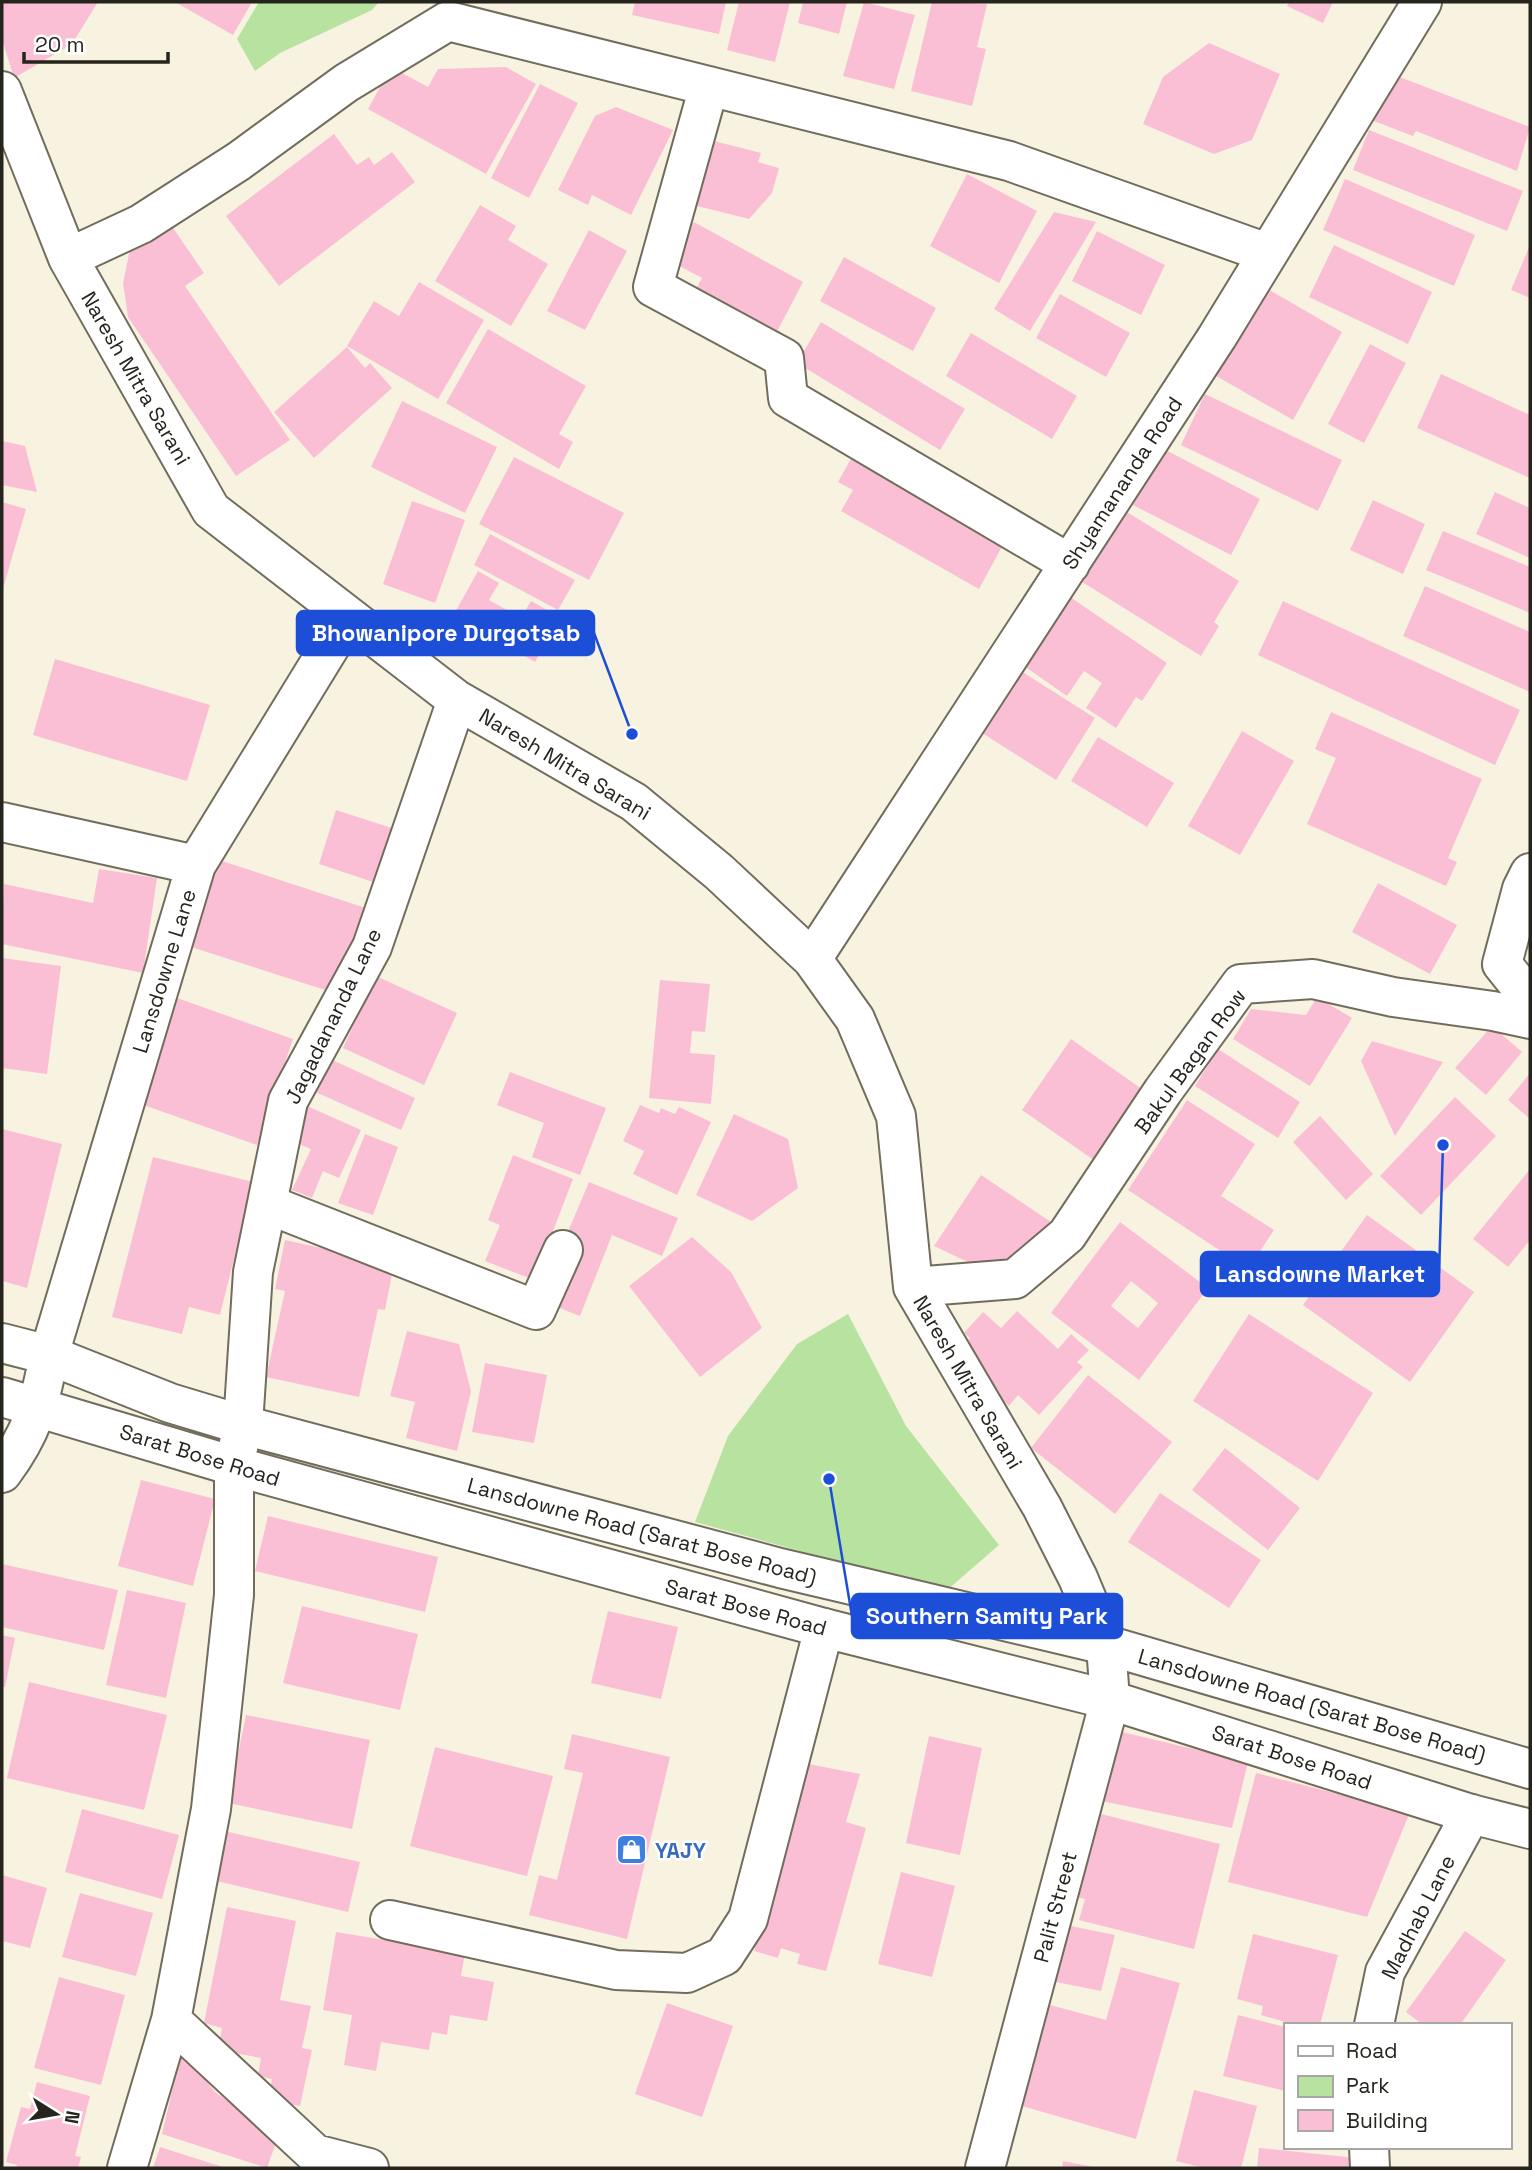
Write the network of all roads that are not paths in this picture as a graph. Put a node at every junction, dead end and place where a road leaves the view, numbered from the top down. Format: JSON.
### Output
{"nodes":[{"id":1,"x":1422,"y":2,"type":"edge"},
{"id":2,"x":449,"y":12,"type":"edge"},
{"id":3,"x":709,"y":86,"type":"junction"},
{"id":4,"x":2,"y":91,"type":"edge"},
{"id":5,"x":1267,"y":253,"type":"junction"},
{"id":6,"x":68,"y":258,"type":"junction"},
{"id":7,"x":1070,"y":564,"type":"junction"},
{"id":8,"x":348,"y":617,"type":"junction"},
{"id":9,"x":457,"y":699,"type":"junction"},
{"id":10,"x":2,"y":822,"type":"edge"},
{"id":11,"x":196,"y":865,"type":"junction"},
{"id":12,"x":1526,"y":881,"type":"edge"},
{"id":13,"x":812,"y":958,"type":"junction"},
{"id":14,"x":1530,"y":999,"type":"edge"},
{"id":15,"x":1530,"y":1019,"type":"edge"},
{"id":16,"x":267,"y":1204,"type":"junction"},
{"id":17,"x":563,"y":1250,"type":"dead end"},
{"id":18,"x":913,"y":1286,"type":"junction"},
{"id":19,"x":2,"y":1343,"type":"edge"},
{"id":20,"x":48,"y":1355,"type":"junction"},
{"id":21,"x":2,"y":1396,"type":"edge"},
{"id":22,"x":39,"y":1406,"type":"junction"},
{"id":23,"x":243,"y":1425,"type":"junction"},
{"id":24,"x":234,"y":1466,"type":"junction"},
{"id":25,"x":2,"y":1473,"type":"edge"},
{"id":26,"x":824,"y":1628,"type":"junction"},
{"id":27,"x":1106,"y":1644,"type":"junction"},
{"id":28,"x":1110,"y":1700,"type":"junction"},
{"id":29,"x":1530,"y":1769,"type":"edge"},
{"id":30,"x":1471,"y":1814,"type":"junction"},
{"id":31,"x":1530,"y":1829,"type":"edge"},
{"id":32,"x":390,"y":1920,"type":"dead end"},
{"id":33,"x":171,"y":2020,"type":"junction"},
{"id":34,"x":1374,"y":2023,"type":"edge"},
{"id":35,"x":1370,"y":2149,"type":"edge"},
{"id":36,"x":127,"y":2168,"type":"edge"},
{"id":37,"x":369,"y":2168,"type":"edge"},
{"id":38,"x":985,"y":2168,"type":"edge"},
{"id":39,"x":1370,"y":2168,"type":"edge"}],
"edges":[{"from":1,"to":5,"type":"street","name":"Shyamananda Road"},
{"from":2,"to":3,"type":"street"},
{"from":2,"to":6,"type":"street"},
{"from":3,"to":5,"type":"street"},
{"from":3,"to":7,"type":"street"},
{"from":4,"to":6,"type":"street","name":"Naresh Mitra Sarani"},
{"from":5,"to":7,"type":"street","name":"Shyamananda Road"},
{"from":6,"to":8,"type":"street","name":"Naresh Mitra Sarani"},
{"from":7,"to":13,"type":"street","name":"Shyamananda Road"},
{"from":8,"to":9,"type":"street","name":"Naresh Mitra Sarani"},
{"from":8,"to":11,"type":"street","name":"Lansdowne Lane"},
{"from":9,"to":13,"type":"street","name":"Naresh Mitra Sarani"},
{"from":9,"to":16,"type":"street","name":"Jagadananda Lane"},
{"from":10,"to":11,"type":"street"},
{"from":11,"to":20,"type":"street","name":"Lansdowne Lane"},
{"from":12,"to":14,"type":"street"},
{"from":13,"to":18,"type":"street","name":"Naresh Mitra Sarani"},
{"from":15,"to":18,"type":"street","name":"Bakul Bagan Row"},
{"from":16,"to":17,"type":"street"},
{"from":16,"to":23,"type":"street","name":"Jagadananda Lane"},
{"from":18,"to":27,"type":"street","name":"Naresh Mitra Sarani"},
{"from":19,"to":20,"type":"street","name":"Lansdowne Road (Sarat Bose Road)"},
{"from":20,"to":22,"type":"street","name":"Lansdowne Lane"},
{"from":20,"to":23,"type":"street","name":"Lansdowne Road (Sarat Bose Road)"},
{"from":21,"to":22,"type":"street","name":"Sarat Bose Road"},
{"from":22,"to":24,"type":"street","name":"Sarat Bose Road"},
{"from":22,"to":25,"type":"street","name":"Lansdowne Lane"},
{"from":23,"to":24,"type":"street","name":"Jagadananda Lane"},
{"from":23,"to":27,"type":"street","name":"Lansdowne Road (Sarat Bose Road)"},
{"from":24,"to":26,"type":"street","name":"Sarat Bose Road"},
{"from":24,"to":33,"type":"street","name":"Jagadananda Lane"},
{"from":26,"to":28,"type":"street","name":"Sarat Bose Road"},
{"from":26,"to":32,"type":"street"},
{"from":27,"to":28,"type":"street","name":"Palit Street"},
{"from":27,"to":29,"type":"street","name":"Lansdowne Road (Sarat Bose Road)"},
{"from":28,"to":30,"type":"street","name":"Sarat Bose Road"},
{"from":28,"to":38,"type":"street","name":"Palit Street"},
{"from":30,"to":31,"type":"street","name":"Sarat Bose Road"},
{"from":30,"to":34,"type":"street","name":"Madhab Lane"},
{"from":33,"to":36,"type":"street","name":"Jagadananda Lane"},
{"from":33,"to":37,"type":"street"},
{"from":35,"to":39,"type":"street"}]}
